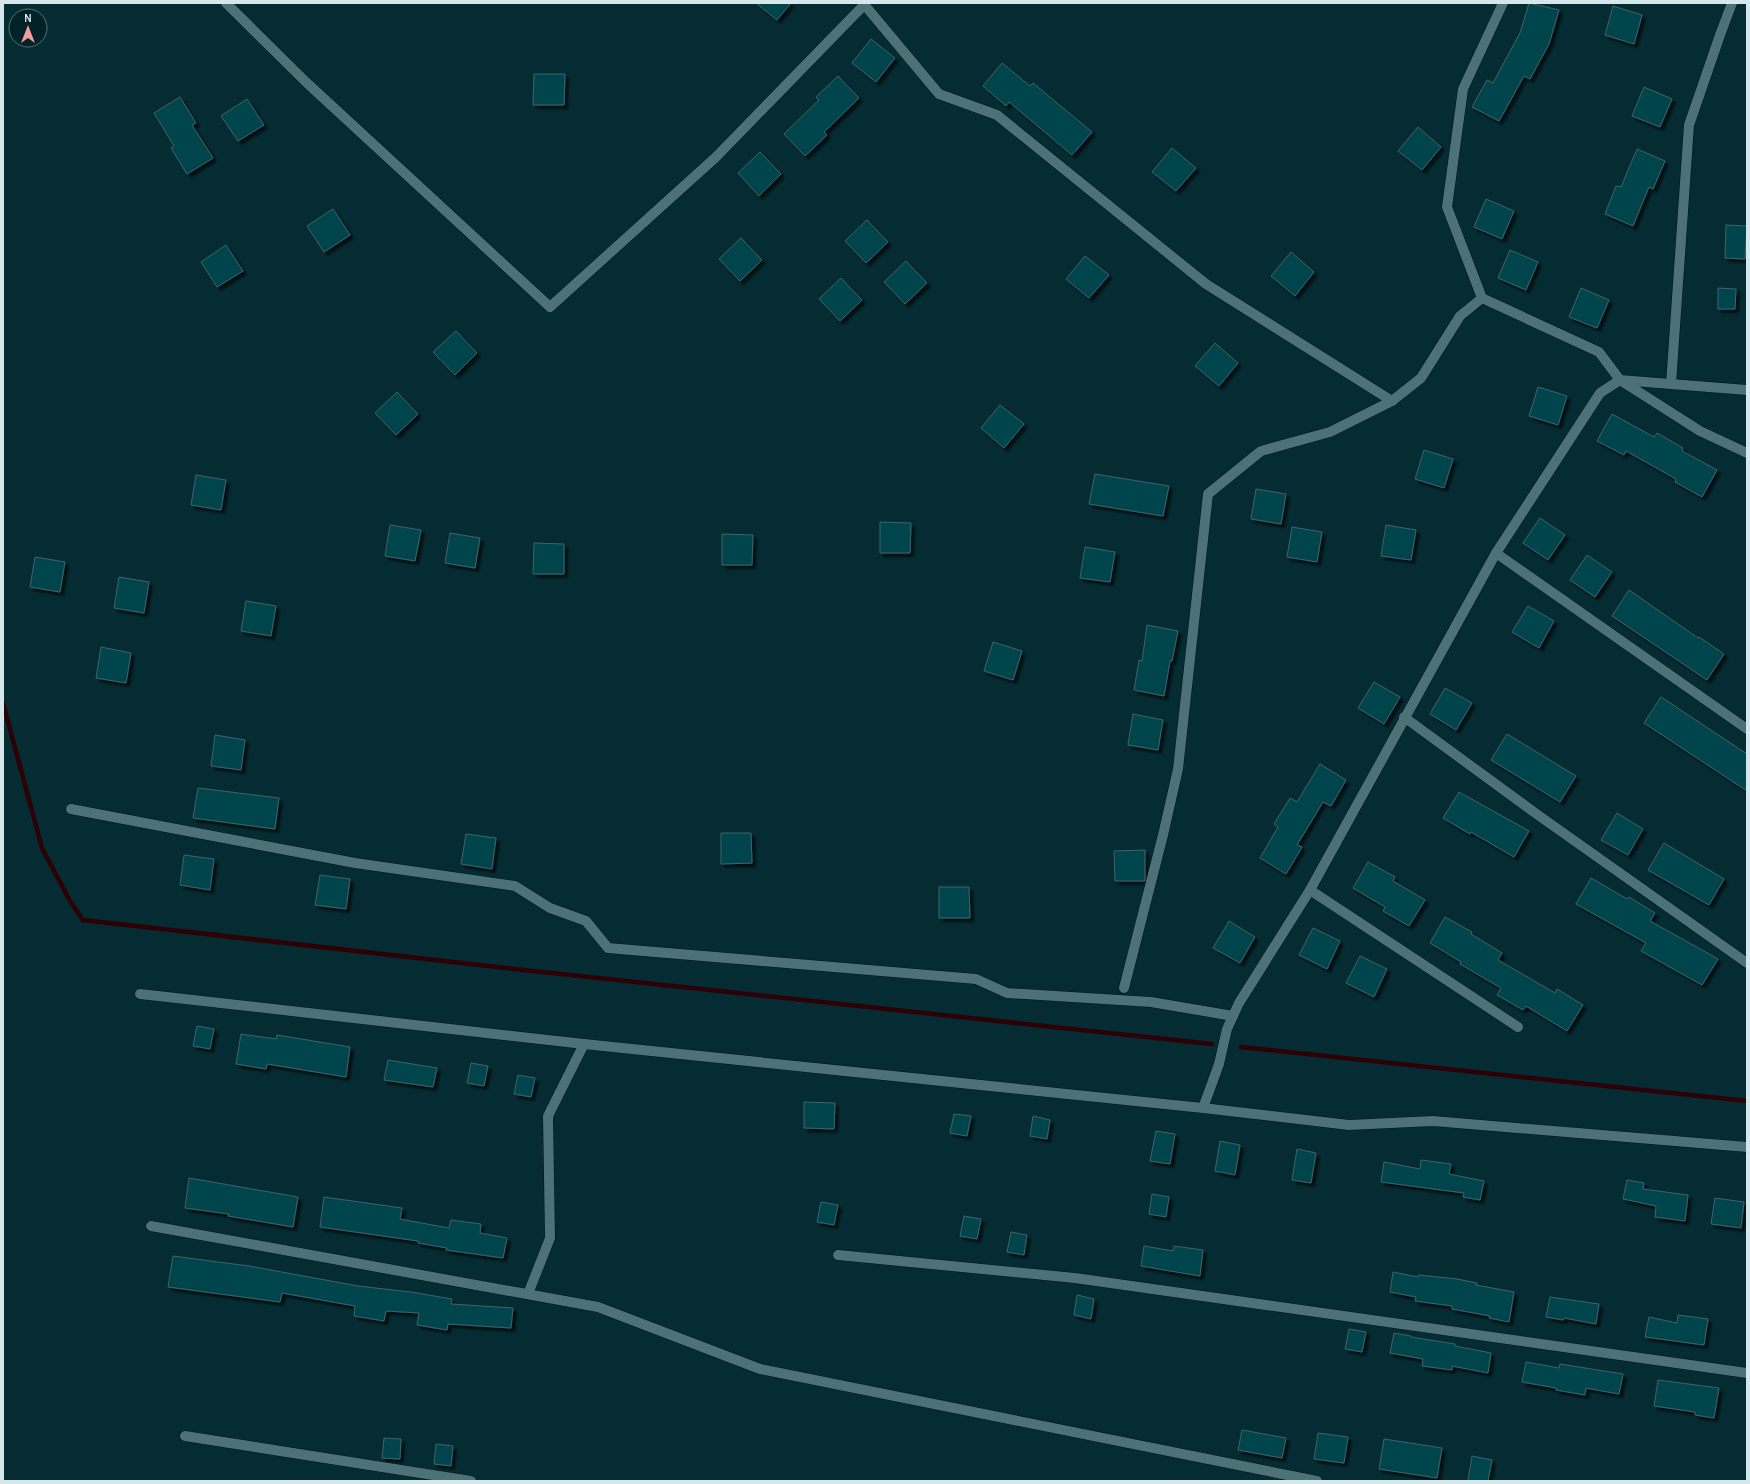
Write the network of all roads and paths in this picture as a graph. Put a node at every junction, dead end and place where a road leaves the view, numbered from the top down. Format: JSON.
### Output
{"nodes":[{"id":1,"x":226,"y":3,"type":"edge"},
{"id":2,"x":1503,"y":3,"type":"edge"},
{"id":3,"x":1732,"y":3,"type":"edge"},
{"id":4,"x":863,"y":4,"type":"edge"},
{"id":5,"x":1482,"y":298,"type":"junction"},
{"id":6,"x":1620,"y":380,"type":"junction"},
{"id":7,"x":1671,"y":384,"type":"junction"},
{"id":8,"x":1747,"y":390,"type":"edge"},
{"id":9,"x":1392,"y":401,"type":"junction"},
{"id":10,"x":1747,"y":453,"type":"edge"},
{"id":11,"x":1496,"y":553,"type":"junction"},
{"id":12,"x":1404,"y":717,"type":"junction"},
{"id":13,"x":1747,"y":730,"type":"edge"},
{"id":14,"x":71,"y":809,"type":"dead end"},
{"id":15,"x":1310,"y":890,"type":"junction"},
{"id":16,"x":1747,"y":963,"type":"edge"},
{"id":17,"x":1124,"y":988,"type":"dead end"},
{"id":18,"x":140,"y":994,"type":"dead end"},
{"id":19,"x":1233,"y":1016,"type":"junction"},
{"id":20,"x":1518,"y":1027,"type":"dead end"},
{"id":21,"x":584,"y":1044,"type":"junction"},
{"id":22,"x":1203,"y":1108,"type":"junction"},
{"id":23,"x":1747,"y":1147,"type":"edge"},
{"id":24,"x":150,"y":1226,"type":"dead end"},
{"id":25,"x":838,"y":1255,"type":"dead end"},
{"id":26,"x":528,"y":1294,"type":"junction"},
{"id":27,"x":1747,"y":1373,"type":"edge"},
{"id":28,"x":185,"y":1436,"type":"dead end"},
{"id":29,"x":471,"y":1481,"type":"edge"},
{"id":30,"x":1317,"y":1481,"type":"edge"}],
"edges":[{"from":1,"to":4,"type":"street"},
{"from":2,"to":5,"type":"street"},
{"from":3,"to":7,"type":"street"},
{"from":4,"to":9,"type":"street"},
{"from":5,"to":6,"type":"street"},
{"from":5,"to":9,"type":"street"},
{"from":6,"to":7,"type":"street"},
{"from":6,"to":10,"type":"street"},
{"from":6,"to":11,"type":"street"},
{"from":7,"to":8,"type":"street"},
{"from":9,"to":17,"type":"street"},
{"from":11,"to":12,"type":"street"},
{"from":11,"to":13,"type":"street"},
{"from":12,"to":15,"type":"street"},
{"from":12,"to":16,"type":"street"},
{"from":14,"to":19,"type":"street"},
{"from":15,"to":19,"type":"street"},
{"from":15,"to":20,"type":"street"},
{"from":18,"to":21,"type":"street"},
{"from":19,"to":22,"type":"street"},
{"from":21,"to":22,"type":"street"},
{"from":21,"to":26,"type":"street"},
{"from":22,"to":23,"type":"street"},
{"from":24,"to":26,"type":"street"},
{"from":25,"to":27,"type":"street"},
{"from":26,"to":30,"type":"street"},
{"from":28,"to":29,"type":"street"}]}
